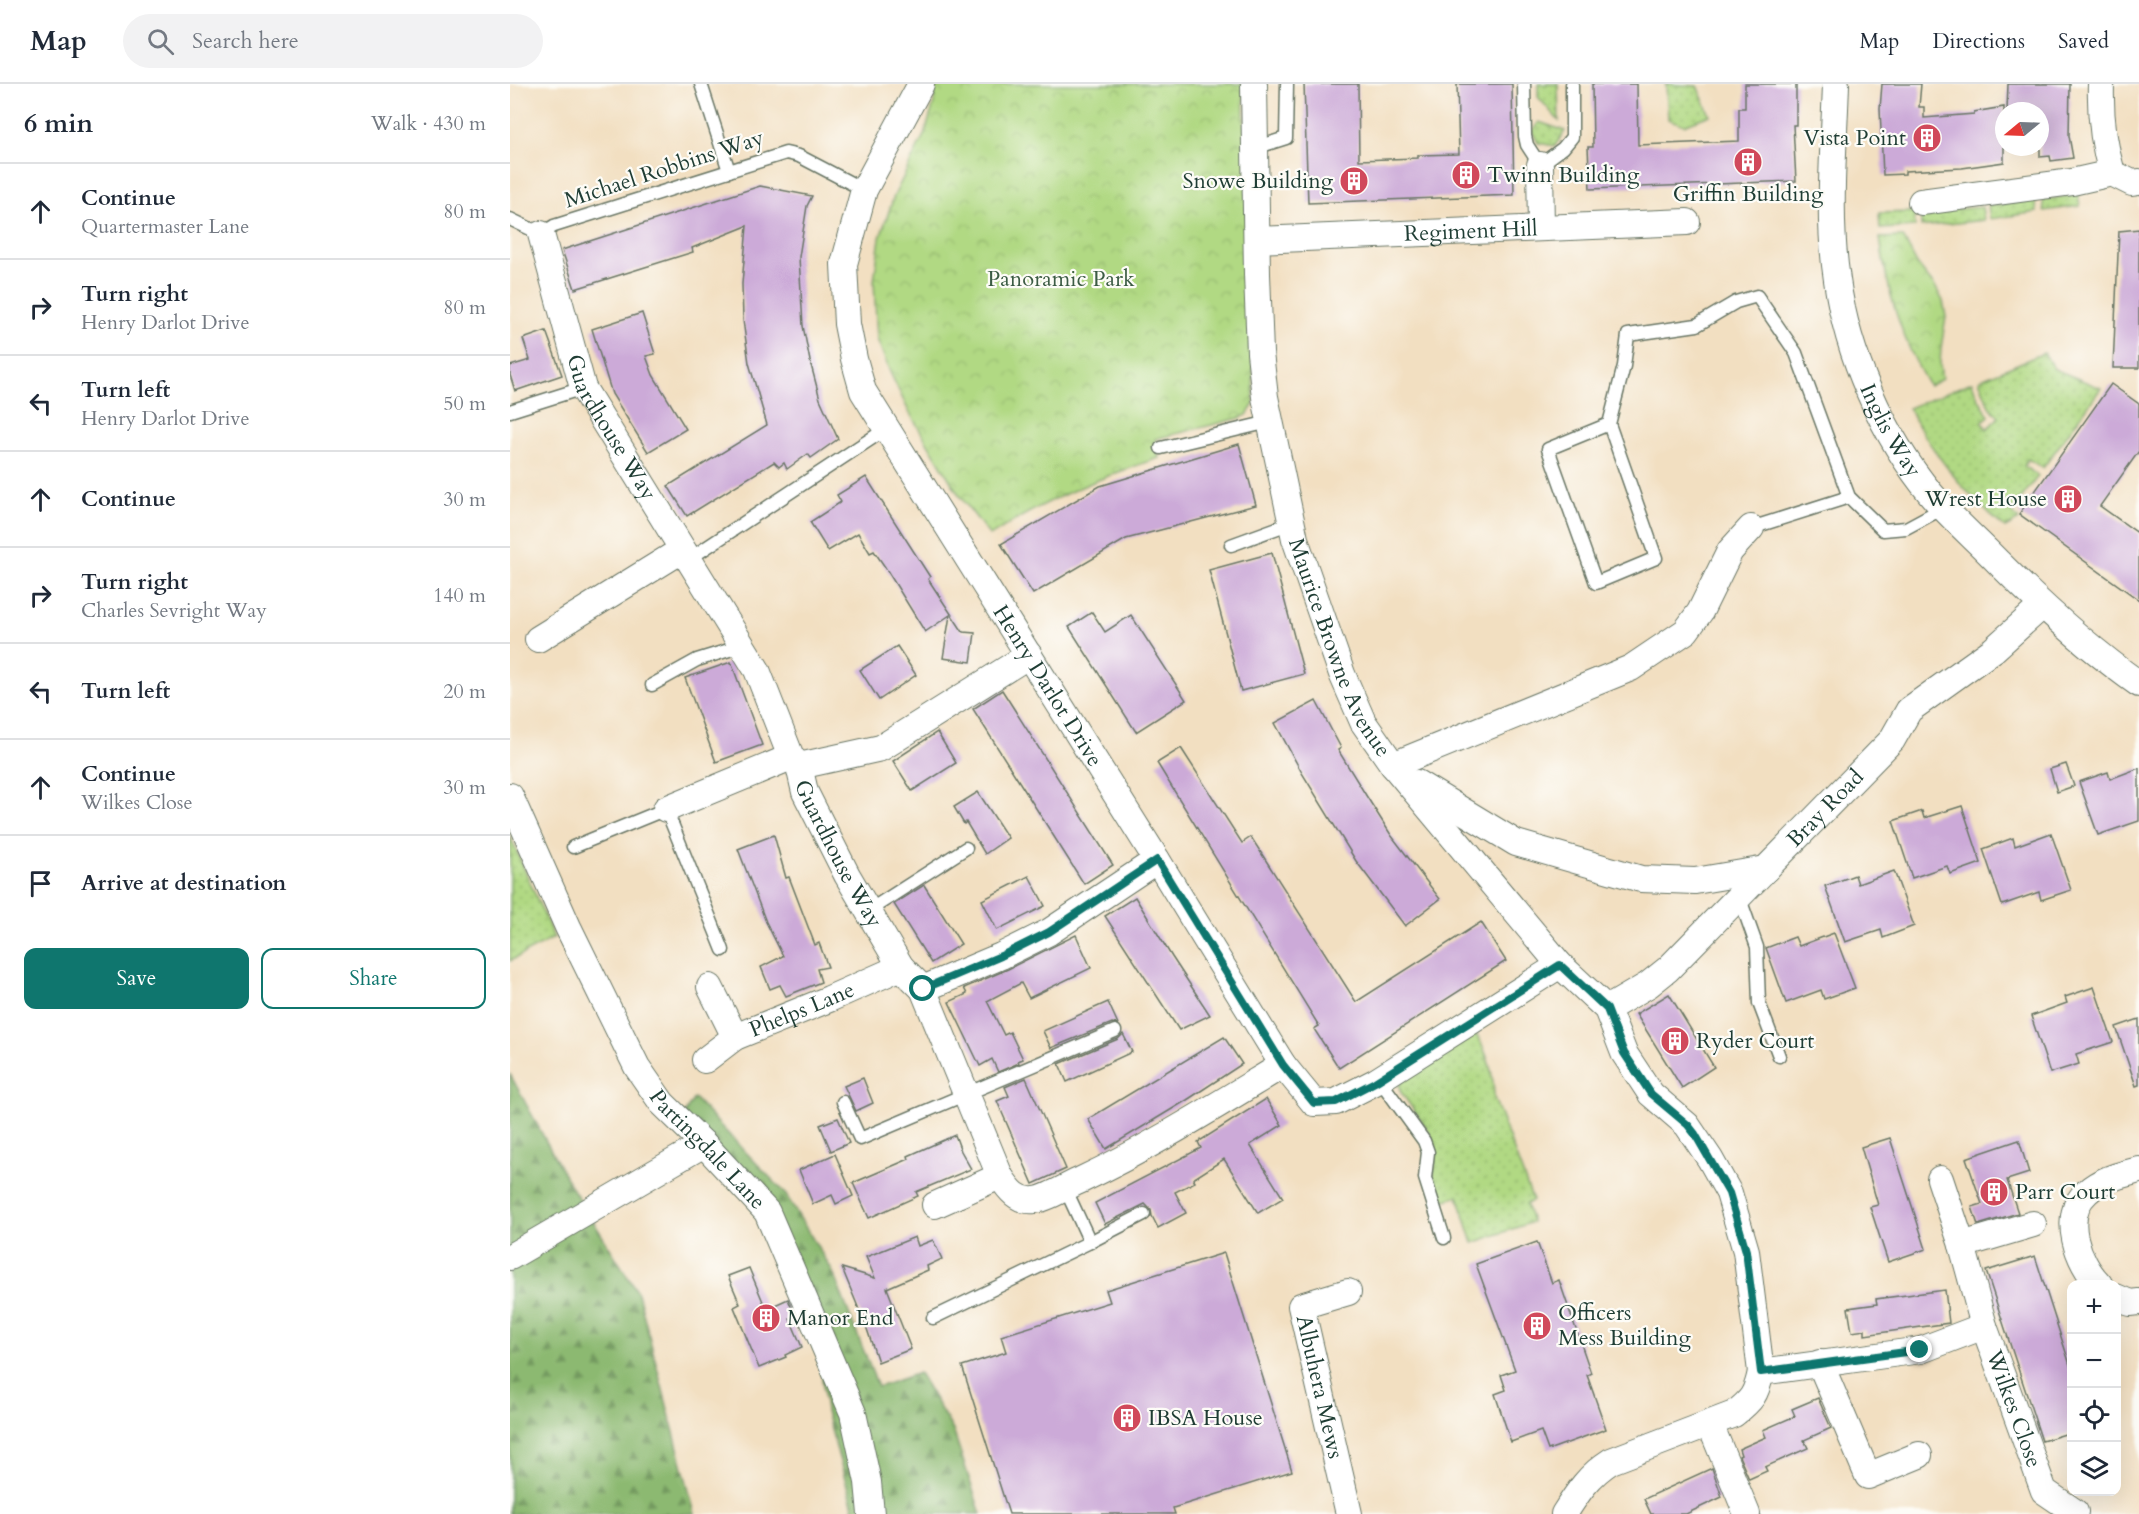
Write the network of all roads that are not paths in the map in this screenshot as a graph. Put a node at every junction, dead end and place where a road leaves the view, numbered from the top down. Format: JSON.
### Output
{"nodes":[{"id":1,"x":701,"y":84,"type":"edge"},
{"id":2,"x":921,"y":84,"type":"edge"},
{"id":3,"x":1254,"y":84,"type":"edge"},
{"id":4,"x":1287,"y":84,"type":"edge"},
{"id":5,"x":1524,"y":84,"type":"edge"},
{"id":6,"x":1572,"y":84,"type":"edge"},
{"id":7,"x":1836,"y":84,"type":"edge"},
{"id":8,"x":2101,"y":84,"type":"edge"},
{"id":9,"x":1255,"y":148,"type":"junction"},
{"id":10,"x":1540,"y":165,"type":"junction"},
{"id":11,"x":729,"y":171,"type":"junction"},
{"id":12,"x":2112,"y":172,"type":"junction"},
{"id":13,"x":2139,"y":182,"type":"edge"},
{"id":14,"x":864,"y":190,"type":"junction"},
{"id":15,"x":1921,"y":202,"type":"dead end"},
{"id":16,"x":510,"y":219,"type":"edge"},
{"id":17,"x":1687,"y":222,"type":"dead end"},
{"id":18,"x":1541,"y":228,"type":"junction"},
{"id":19,"x":541,"y":234,"type":"junction"},
{"id":20,"x":1257,"y":240,"type":"junction"},
{"id":21,"x":583,"y":388,"type":"junction"},
{"id":22,"x":510,"y":411,"type":"edge"},
{"id":23,"x":1269,"y":422,"type":"junction"},
{"id":24,"x":1609,"y":424,"type":"junction"},
{"id":25,"x":886,"y":429,"type":"junction"},
{"id":26,"x":1161,"y":448,"type":"dead end"},
{"id":27,"x":1849,"y":497,"type":"junction"},
{"id":28,"x":1945,"y":507,"type":"junction"},
{"id":29,"x":1291,"y":523,"type":"junction"},
{"id":30,"x":1751,"y":528,"type":"joint"},
{"id":31,"x":1231,"y":545,"type":"dead end"},
{"id":32,"x":685,"y":554,"type":"junction"},
{"id":33,"x":2042,"y":606,"type":"junction"},
{"id":34,"x":538,"y":639,"type":"dead end"},
{"id":35,"x":742,"y":646,"type":"junction"},
{"id":36,"x":1029,"y":655,"type":"junction"},
{"id":37,"x":2139,"y":684,"type":"edge"},
{"id":38,"x":652,"y":685,"type":"dead end"},
{"id":39,"x":795,"y":761,"type":"junction"},
{"id":40,"x":1393,"y":765,"type":"junction"},
{"id":41,"x":510,"y":796,"type":"edge"},
{"id":42,"x":666,"y":809,"type":"junction"},
{"id":43,"x":573,"y":847,"type":"dead end"},
{"id":44,"x":966,"y":848,"type":"dead end"},
{"id":45,"x":1157,"y":860,"type":"junction"},
{"id":46,"x":1766,"y":869,"type":"junction"},
{"id":47,"x":1739,"y":896,"type":"junction"},
{"id":48,"x":868,"y":911,"type":"junction"},
{"id":49,"x":723,"y":950,"type":"dead end"},
{"id":50,"x":1560,"y":965,"type":"junction"},
{"id":51,"x":901,"y":967,"type":"junction"},
{"id":52,"x":710,"y":987,"type":"dead end"},
{"id":53,"x":923,"y":989,"type":"junction"},
{"id":54,"x":1607,"y":1009,"type":"junction"},
{"id":55,"x":1115,"y":1030,"type":"dead end"},
{"id":56,"x":735,"y":1037,"type":"junction"},
{"id":57,"x":1779,"y":1056,"type":"dead end"},
{"id":58,"x":705,"y":1059,"type":"dead end"},
{"id":59,"x":1283,"y":1065,"type":"junction"},
{"id":60,"x":1379,"y":1079,"type":"junction"},
{"id":61,"x":967,"y":1093,"type":"junction"},
{"id":62,"x":843,"y":1102,"type":"dead end"},
{"id":63,"x":704,"y":1144,"type":"junction"},
{"id":64,"x":2139,"y":1170,"type":"edge"},
{"id":65,"x":1000,"y":1176,"type":"junction"},
{"id":66,"x":1940,"y":1179,"type":"dead end"},
{"id":67,"x":1065,"y":1188,"type":"junction"},
{"id":68,"x":936,"y":1205,"type":"dead end"},
{"id":69,"x":1144,"y":1214,"type":"dead end"},
{"id":70,"x":2033,"y":1224,"type":"dead end"},
{"id":71,"x":1444,"y":1238,"type":"dead end"},
{"id":72,"x":1089,"y":1242,"type":"junction"},
{"id":73,"x":1962,"y":1245,"type":"junction"},
{"id":74,"x":510,"y":1257,"type":"edge"},
{"id":75,"x":2095,"y":1280,"type":"edge"},
{"id":76,"x":1347,"y":1292,"type":"dead end"},
{"id":77,"x":2121,"y":1300,"type":"edge"},
{"id":78,"x":2139,"y":1302,"type":"edge"},
{"id":79,"x":933,"y":1318,"type":"dead end"},
{"id":80,"x":1984,"y":1326,"type":"junction"},
{"id":81,"x":1820,"y":1363,"type":"junction"},
{"id":82,"x":1761,"y":1372,"type":"junction"},
{"id":83,"x":1710,"y":1424,"type":"junction"},
{"id":84,"x":1919,"y":1455,"type":"dead end"},
{"id":85,"x":2075,"y":1512,"type":"dead end"},
{"id":86,"x":872,"y":1514,"type":"edge"},
{"id":87,"x":1349,"y":1514,"type":"edge"},
{"id":88,"x":1564,"y":1514,"type":"edge"},
{"id":89,"x":1747,"y":1514,"type":"edge"}],
"edges":[{"from":1,"to":11,"type":"lane"},
{"from":2,"to":14,"type":"street","name":"Henry Darlot Drive"},
{"from":3,"to":9,"type":"street","name":"Maurice Browne Avenue"},
{"from":4,"to":9,"type":"lane"},
{"from":5,"to":10,"type":"lane"},
{"from":6,"to":10,"type":"lane"},
{"from":7,"to":28,"type":"street","name":"Inglis Way"},
{"from":8,"to":12,"type":"street"},
{"from":9,"to":20,"type":"street","name":"Maurice Browne Avenue"},
{"from":10,"to":18,"type":"street"},
{"from":11,"to":14,"type":"lane","name":"Michael Robbins Way"},
{"from":11,"to":19,"type":"lane","name":"Michael Robbins Way"},
{"from":12,"to":13,"type":"street"},
{"from":12,"to":15,"type":"street"},
{"from":14,"to":25,"type":"street","name":"Henry Darlot Drive"},
{"from":16,"to":19,"type":"lane"},
{"from":17,"to":18,"type":"street","name":"Regiment Hill"},
{"from":18,"to":20,"type":"street","name":"Regiment Hill"},
{"from":19,"to":21,"type":"street","name":"Guardhouse Way"},
{"from":20,"to":23,"type":"street","name":"Maurice Browne Avenue"},
{"from":21,"to":22,"type":"lane"},
{"from":21,"to":32,"type":"street","name":"Guardhouse Way"},
{"from":23,"to":26,"type":"lane"},
{"from":23,"to":29,"type":"street","name":"Maurice Browne Avenue"},
{"from":24,"to":24,"type":"lane"},
{"from":24,"to":27,"type":"lane"},
{"from":25,"to":32,"type":"lane"},
{"from":25,"to":36,"type":"street","name":"Henry Darlot Drive"},
{"from":27,"to":28,"type":"lane"},
{"from":27,"to":30,"type":"lane"},
{"from":28,"to":33,"type":"street","name":"Inglis Way"},
{"from":29,"to":31,"type":"lane"},
{"from":29,"to":40,"type":"street","name":"Maurice Browne Avenue"},
{"from":30,"to":40,"type":"street","name":"Maurice Browne Avenue"},
{"from":32,"to":34,"type":"street"},
{"from":32,"to":35,"type":"street","name":"Guardhouse Way"},
{"from":33,"to":37,"type":"street","name":"Inglis Way"},
{"from":33,"to":46,"type":"street","name":"Bray Road"},
{"from":35,"to":38,"type":"lane"},
{"from":35,"to":39,"type":"street","name":"Guardhouse Way"},
{"from":36,"to":39,"type":"street"},
{"from":36,"to":45,"type":"street","name":"Henry Darlot Drive"},
{"from":39,"to":42,"type":"street"},
{"from":39,"to":48,"type":"street","name":"Guardhouse Way"},
{"from":40,"to":46,"type":"street"},
{"from":40,"to":50,"type":"street"},
{"from":41,"to":63,"type":"street","name":"Partingdale Lane"},
{"from":42,"to":43,"type":"lane"},
{"from":42,"to":49,"type":"lane"},
{"from":44,"to":48,"type":"lane"},
{"from":45,"to":53,"type":"street"},
{"from":45,"to":59,"type":"street","name":"Henry Darlot Drive"},
{"from":46,"to":47,"type":"street","name":"Bray Road"},
{"from":47,"to":54,"type":"street","name":"Bray Road"},
{"from":47,"to":57,"type":"lane"},
{"from":48,"to":51,"type":"street","name":"Guardhouse Way"},
{"from":50,"to":54,"type":"street"},
{"from":50,"to":60,"type":"street","name":"Henry Darlot Drive"},
{"from":51,"to":53,"type":"street","name":"Guardhouse Way"},
{"from":51,"to":56,"type":"street","name":"Phelps Lane"},
{"from":52,"to":56,"type":"street"},
{"from":53,"to":61,"type":"street","name":"Guardhouse Way"},
{"from":54,"to":82,"type":"street"},
{"from":55,"to":61,"type":"lane"},
{"from":56,"to":58,"type":"street","name":"Phelps Lane"},
{"from":59,"to":60,"type":"street","name":"Henry Darlot Drive"},
{"from":59,"to":67,"type":"street","name":"Guardhouse Way"},
{"from":60,"to":71,"type":"lane"},
{"from":61,"to":62,"type":"lane"},
{"from":61,"to":65,"type":"street","name":"Guardhouse Way"},
{"from":63,"to":74,"type":"street"},
{"from":63,"to":86,"type":"street","name":"Partingdale Lane"},
{"from":64,"to":75,"type":"street"},
{"from":65,"to":67,"type":"street","name":"Guardhouse Way"},
{"from":65,"to":68,"type":"street"},
{"from":66,"to":73,"type":"street","name":"Wilkes Close"},
{"from":67,"to":72,"type":"lane"},
{"from":69,"to":72,"type":"lane"},
{"from":70,"to":73,"type":"street"},
{"from":72,"to":79,"type":"lane"},
{"from":73,"to":80,"type":"street","name":"Wilkes Close"},
{"from":76,"to":87,"type":"street","name":"Albuhera Mews"},
{"from":77,"to":78,"type":"street"},
{"from":80,"to":81,"type":"street","name":"Wilkes Close"},
{"from":80,"to":85,"type":"street","name":"Wilkes Close"},
{"from":81,"to":82,"type":"street","name":"Wilkes Close"},
{"from":81,"to":84,"type":"street"},
{"from":82,"to":83,"type":"street"},
{"from":83,"to":88,"type":"street"},
{"from":83,"to":89,"type":"street"}]}
